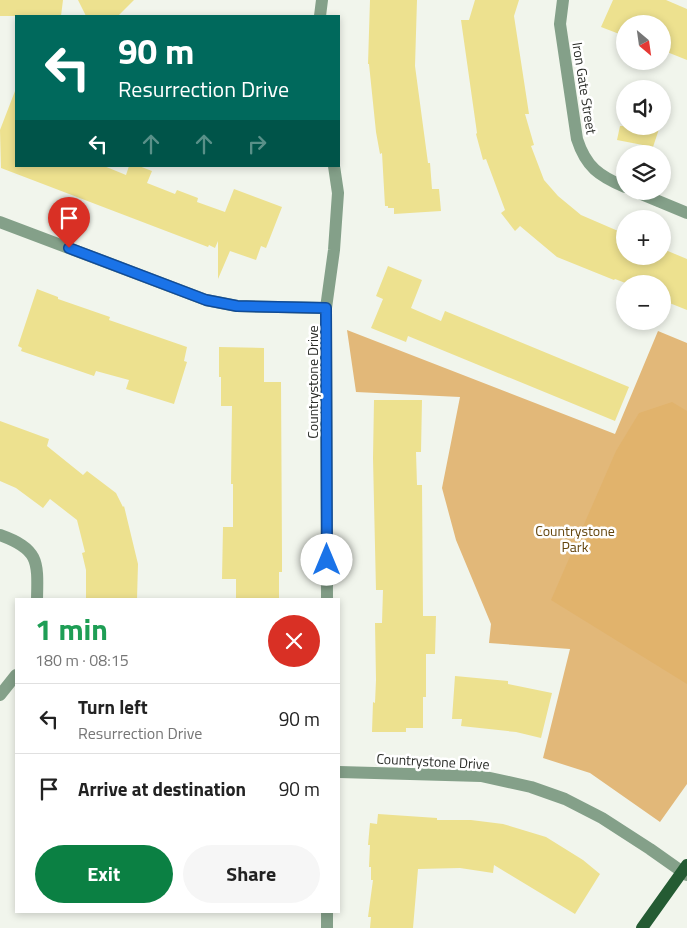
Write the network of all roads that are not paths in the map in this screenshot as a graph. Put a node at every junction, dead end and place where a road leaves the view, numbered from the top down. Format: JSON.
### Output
{"nodes":[{"id":1,"x":322,"y":0,"type":"edge"},
{"id":2,"x":563,"y":0,"type":"edge"},
{"id":3,"x":320,"y":15,"type":"edge"},
{"id":4,"x":334,"y":167,"type":"edge"},
{"id":5,"x":616,"y":183,"type":"edge"},
{"id":6,"x":656,"y":200,"type":"edge"},
{"id":7,"x":687,"y":213,"type":"edge"},
{"id":8,"x":0,"y":222,"type":"edge"},
{"id":9,"x":326,"y":308,"type":"junction"},
{"id":10,"x":0,"y":535,"type":"edge"},
{"id":11,"x":37,"y":598,"type":"edge"},
{"id":12,"x":328,"y":598,"type":"edge"},
{"id":13,"x":15,"y":676,"type":"edge"},
{"id":14,"x":0,"y":695,"type":"edge"},
{"id":15,"x":340,"y":772,"type":"edge"},
{"id":16,"x":685,"y":870,"type":"edge"},
{"id":17,"x":327,"y":913,"type":"edge"},
{"id":18,"x":327,"y":928,"type":"edge"},
{"id":19,"x":642,"y":928,"type":"edge"}],
"edges":[{"from":1,"to":3,"type":"street"},
{"from":2,"to":5,"type":"street","name":"Iron Gate Street"},
{"from":4,"to":9,"type":"street","name":"Countrystone Drive"},
{"from":6,"to":7,"type":"street"},
{"from":8,"to":9,"type":"street"},
{"from":9,"to":12,"type":"street","name":"Countrystone Drive"},
{"from":10,"to":11,"type":"street"},
{"from":13,"to":14,"type":"street"},
{"from":15,"to":16,"type":"street","name":"Countrystone Drive"},
{"from":16,"to":19,"type":"main road"},
{"from":17,"to":18,"type":"street"}]}
